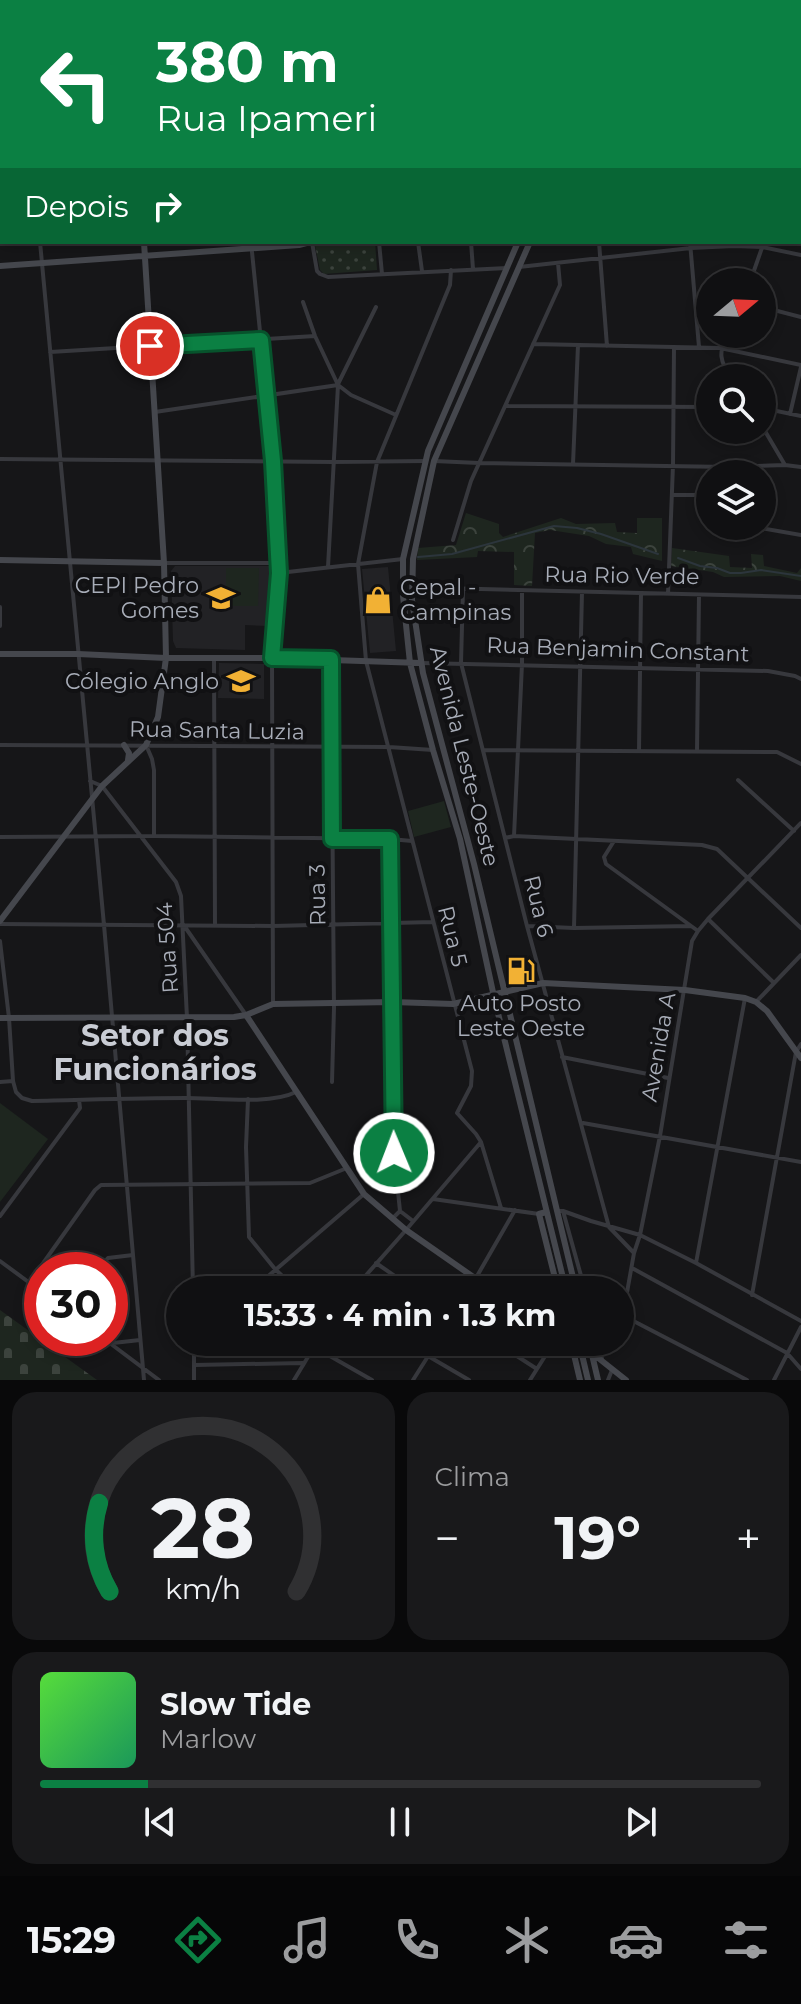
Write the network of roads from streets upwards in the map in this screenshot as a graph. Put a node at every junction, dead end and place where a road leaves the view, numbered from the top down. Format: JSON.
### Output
{"nodes":[{"id":1,"x":40,"y":244,"type":"edge"},
{"id":2,"x":144,"y":244,"type":"edge"},
{"id":3,"x":303,"y":244,"type":"edge"},
{"id":4,"x":311,"y":244,"type":"edge"},
{"id":5,"x":379,"y":244,"type":"edge"},
{"id":6,"x":418,"y":244,"type":"edge"},
{"id":7,"x":471,"y":244,"type":"edge"},
{"id":8,"x":529,"y":244,"type":"edge"},
{"id":9,"x":599,"y":244,"type":"edge"},
{"id":10,"x":763,"y":244,"type":"edge"},
{"id":11,"x":252,"y":245,"type":"edge"},
{"id":12,"x":516,"y":245,"type":"edge"},
{"id":13,"x":690,"y":245,"type":"edge"},
{"id":14,"x":801,"y":255,"type":"edge"},
{"id":15,"x":145,"y":256,"type":"junction"},
{"id":16,"x":600,"y":259,"type":"junction"},
{"id":17,"x":42,"y":263,"type":"junction"},
{"id":18,"x":558,"y":263,"type":"junction"},
{"id":19,"x":0,"y":266,"type":"edge"},
{"id":20,"x":519,"y":267,"type":"junction"},
{"id":21,"x":507,"y":268,"type":"junction"},
{"id":22,"x":755,"y":268,"type":"edge"},
{"id":23,"x":473,"y":269,"type":"junction"},
{"id":24,"x":451,"y":270,"type":"junction"},
{"id":25,"x":422,"y":271,"type":"junction"},
{"id":26,"x":382,"y":274,"type":"junction"},
{"id":27,"x":303,"y":302,"type":"dead end"},
{"id":28,"x":376,"y":307,"type":"dead end"},
{"id":29,"x":776,"y":311,"type":"edge"},
{"id":30,"x":696,"y":314,"type":"edge"},
{"id":31,"x":801,"y":317,"type":"edge"},
{"id":32,"x":315,"y":336,"type":"junction"},
{"id":33,"x":261,"y":340,"type":"junction"},
{"id":34,"x":533,"y":344,"type":"junction"},
{"id":35,"x":578,"y":345,"type":"junction"},
{"id":36,"x":150,"y":346,"type":"junction"},
{"id":37,"x":607,"y":346,"type":"junction"},
{"id":38,"x":674,"y":347,"type":"junction"},
{"id":39,"x":696,"y":348,"type":"edge"},
{"id":40,"x":720,"y":348,"type":"joint"},
{"id":41,"x":49,"y":352,"type":"junction"},
{"id":42,"x":724,"y":364,"type":"edge"},
{"id":43,"x":801,"y":366,"type":"edge"},
{"id":44,"x":338,"y":385,"type":"junction"},
{"id":45,"x":266,"y":395,"type":"junction"},
{"id":46,"x":505,"y":406,"type":"junction"},
{"id":47,"x":575,"y":406,"type":"junction"},
{"id":48,"x":673,"y":406,"type":"junction"},
{"id":49,"x":696,"y":407,"type":"edge"},
{"id":50,"x":776,"y":411,"type":"edge"},
{"id":51,"x":155,"y":412,"type":"junction"},
{"id":52,"x":790,"y":414,"type":"junction"},
{"id":53,"x":397,"y":415,"type":"junction"},
{"id":54,"x":801,"y":416,"type":"edge"},
{"id":55,"x":773,"y":444,"type":"edge"},
{"id":56,"x":0,"y":459,"type":"edge"},
{"id":57,"x":59,"y":460,"type":"junction"},
{"id":58,"x":158,"y":460,"type":"junction"},
{"id":59,"x":273,"y":461,"type":"junction"},
{"id":60,"x":425,"y":461,"type":"junction"},
{"id":61,"x":434,"y":461,"type":"junction"},
{"id":62,"x":333,"y":462,"type":"junction"},
{"id":63,"x":377,"y":462,"type":"junction"},
{"id":64,"x":479,"y":463,"type":"junction"},
{"id":65,"x":573,"y":464,"type":"junction"},
{"id":66,"x":673,"y":465,"type":"junction"},
{"id":67,"x":776,"y":465,"type":"edge"},
{"id":68,"x":785,"y":465,"type":"junction"},
{"id":69,"x":696,"y":466,"type":"edge"},
{"id":70,"x":801,"y":467,"type":"edge"},
{"id":71,"x":672,"y":495,"type":"junction"},
{"id":72,"x":696,"y":495,"type":"edge"},
{"id":73,"x":776,"y":531,"type":"edge"},
{"id":74,"x":801,"y":535,"type":"edge"},
{"id":75,"x":453,"y":540,"type":"dead end"},
{"id":76,"x":403,"y":559,"type":"junction"},
{"id":77,"x":0,"y":560,"type":"edge"},
{"id":78,"x":70,"y":562,"type":"junction"},
{"id":79,"x":164,"y":563,"type":"junction"},
{"id":80,"x":279,"y":563,"type":"junction"},
{"id":81,"x":358,"y":564,"type":"junction"},
{"id":82,"x":328,"y":567,"type":"junction"},
{"id":83,"x":279,"y":573,"type":"junction"},
{"id":84,"x":442,"y":588,"type":"dead end"},
{"id":85,"x":463,"y":589,"type":"junction"},
{"id":86,"x":522,"y":590,"type":"junction"},
{"id":87,"x":582,"y":592,"type":"junction"},
{"id":88,"x":641,"y":593,"type":"junction"},
{"id":89,"x":668,"y":594,"type":"junction"},
{"id":90,"x":699,"y":595,"type":"junction"},
{"id":91,"x":801,"y":597,"type":"edge"},
{"id":92,"x":0,"y":607,"type":"edge"},
{"id":93,"x":0,"y":626,"type":"edge"},
{"id":94,"x":0,"y":654,"type":"edge"},
{"id":95,"x":78,"y":654,"type":"junction"},
{"id":96,"x":166,"y":658,"type":"junction"},
{"id":97,"x":214,"y":658,"type":"junction"},
{"id":98,"x":272,"y":658,"type":"junction"},
{"id":99,"x":331,"y":659,"type":"junction"},
{"id":100,"x":366,"y":661,"type":"junction"},
{"id":101,"x":410,"y":663,"type":"junction"},
{"id":102,"x":421,"y":663,"type":"junction"},
{"id":103,"x":461,"y":663,"type":"junction"},
{"id":104,"x":522,"y":664,"type":"junction"},
{"id":105,"x":579,"y":666,"type":"junction"},
{"id":106,"x":640,"y":668,"type":"junction"},
{"id":107,"x":699,"y":669,"type":"junction"},
{"id":108,"x":801,"y":679,"type":"edge"},
{"id":109,"x":0,"y":745,"type":"edge"},
{"id":110,"x":124,"y":745,"type":"junction"},
{"id":111,"x":146,"y":745,"type":"junction"},
{"id":112,"x":87,"y":746,"type":"junction"},
{"id":113,"x":214,"y":746,"type":"junction"},
{"id":114,"x":273,"y":747,"type":"junction"},
{"id":115,"x":331,"y":747,"type":"junction"},
{"id":116,"x":389,"y":747,"type":"junction"},
{"id":117,"x":433,"y":750,"type":"junction"},
{"id":118,"x":484,"y":750,"type":"junction"},
{"id":119,"x":518,"y":750,"type":"junction"},
{"id":120,"x":577,"y":751,"type":"junction"},
{"id":121,"x":639,"y":751,"type":"junction"},
{"id":122,"x":697,"y":751,"type":"junction"},
{"id":123,"x":127,"y":761,"type":"junction"},
{"id":124,"x":801,"y":764,"type":"edge"},
{"id":125,"x":738,"y":780,"type":"dead end"},
{"id":126,"x":90,"y":781,"type":"junction"},
{"id":127,"x":102,"y":786,"type":"junction"},
{"id":128,"x":92,"y":800,"type":"junction"},
{"id":129,"x":801,"y":823,"type":"edge"},
{"id":130,"x":794,"y":831,"type":"junction"},
{"id":131,"x":64,"y":836,"type":"junction"},
{"id":132,"x":141,"y":836,"type":"junction"},
{"id":133,"x":154,"y":836,"type":"junction"},
{"id":134,"x":514,"y":836,"type":"junction"},
{"id":135,"x":0,"y":837,"type":"edge"},
{"id":136,"x":95,"y":837,"type":"junction"},
{"id":137,"x":214,"y":838,"type":"junction"},
{"id":138,"x":273,"y":838,"type":"junction"},
{"id":139,"x":505,"y":838,"type":"junction"},
{"id":140,"x":332,"y":839,"type":"junction"},
{"id":141,"x":390,"y":839,"type":"junction"},
{"id":142,"x":576,"y":839,"type":"junction"},
{"id":143,"x":412,"y":841,"type":"junction"},
{"id":144,"x":614,"y":841,"type":"junction"},
{"id":145,"x":750,"y":878,"type":"junction"},
{"id":146,"x":708,"y":919,"type":"junction"},
{"id":147,"x":0,"y":922,"type":"edge"},
{"id":148,"x":433,"y":922,"type":"junction"},
{"id":149,"x":391,"y":923,"type":"junction"},
{"id":150,"x":104,"y":925,"type":"junction"},
{"id":151,"x":184,"y":925,"type":"junction"},
{"id":152,"x":215,"y":925,"type":"junction"},
{"id":153,"x":333,"y":925,"type":"junction"},
{"id":154,"x":273,"y":926,"type":"junction"},
{"id":155,"x":527,"y":926,"type":"junction"},
{"id":156,"x":691,"y":926,"type":"junction"},
{"id":157,"x":574,"y":928,"type":"junction"},
{"id":158,"x":801,"y":928,"type":"edge"},
{"id":159,"x":698,"y":931,"type":"junction"},
{"id":160,"x":0,"y":941,"type":"edge"},
{"id":161,"x":198,"y":946,"type":"junction"},
{"id":162,"x":185,"y":948,"type":"junction"},
{"id":163,"x":801,"y":955,"type":"edge"},
{"id":164,"x":543,"y":983,"type":"junction"},
{"id":165,"x":774,"y":983,"type":"junction"},
{"id":166,"x":685,"y":990,"type":"junction"},
{"id":167,"x":504,"y":991,"type":"junction"},
{"id":168,"x":494,"y":993,"type":"junction"},
{"id":169,"x":745,"y":998,"type":"junction"},
{"id":170,"x":393,"y":1002,"type":"junction"},
{"id":171,"x":756,"y":1002,"type":"junction"},
{"id":172,"x":334,"y":1003,"type":"junction"},
{"id":173,"x":273,"y":1004,"type":"junction"},
{"id":174,"x":453,"y":1004,"type":"junction"},
{"id":175,"x":246,"y":1015,"type":"junction"},
{"id":176,"x":0,"y":1018,"type":"edge"},
{"id":177,"x":9,"y":1018,"type":"junction"},
{"id":178,"x":111,"y":1018,"type":"junction"},
{"id":179,"x":187,"y":1018,"type":"junction"},
{"id":180,"x":801,"y":1044,"type":"edge"},
{"id":181,"x":799,"y":1055,"type":"edge"},
{"id":182,"x":562,"y":1057,"type":"junction"},
{"id":183,"x":668,"y":1078,"type":"junction"},
{"id":184,"x":13,"y":1081,"type":"junction"},
{"id":185,"x":0,"y":1082,"type":"edge"},
{"id":186,"x":332,"y":1082,"type":"dead end"},
{"id":187,"x":296,"y":1092,"type":"junction"},
{"id":188,"x":118,"y":1098,"type":"junction"},
{"id":189,"x":189,"y":1098,"type":"junction"},
{"id":190,"x":248,"y":1099,"type":"junction"},
{"id":191,"x":79,"y":1100,"type":"junction"},
{"id":192,"x":582,"y":1122,"type":"junction"},
{"id":193,"x":660,"y":1136,"type":"junction"},
{"id":194,"x":481,"y":1142,"type":"junction"},
{"id":195,"x":716,"y":1147,"type":"junction"},
{"id":196,"x":777,"y":1158,"type":"junction"},
{"id":197,"x":801,"y":1162,"type":"edge"},
{"id":198,"x":347,"y":1168,"type":"junction"},
{"id":199,"x":126,"y":1184,"type":"junction"},
{"id":200,"x":191,"y":1184,"type":"junction"},
{"id":201,"x":246,"y":1185,"type":"junction"},
{"id":202,"x":364,"y":1194,"type":"junction"},
{"id":203,"x":433,"y":1199,"type":"junction"},
{"id":204,"x":501,"y":1208,"type":"junction"},
{"id":205,"x":515,"y":1210,"type":"junction"},
{"id":206,"x":400,"y":1211,"type":"junction"},
{"id":207,"x":560,"y":1211,"type":"junction"},
{"id":208,"x":543,"y":1213,"type":"junction"},
{"id":209,"x":0,"y":1216,"type":"edge"},
{"id":210,"x":393,"y":1218,"type":"junction"},
{"id":211,"x":413,"y":1221,"type":"junction"},
{"id":212,"x":609,"y":1227,"type":"junction"},
{"id":213,"x":406,"y":1230,"type":"junction"},
{"id":214,"x":640,"y":1235,"type":"junction"},
{"id":215,"x":51,"y":1252,"type":"edge"},
{"id":216,"x":634,"y":1253,"type":"junction"},
{"id":217,"x":133,"y":1255,"type":"junction"},
{"id":218,"x":128,"y":1256,"type":"edge"},
{"id":219,"x":0,"y":1261,"type":"edge"},
{"id":220,"x":376,"y":1263,"type":"junction"},
{"id":221,"x":696,"y":1263,"type":"junction"},
{"id":222,"x":632,"y":1268,"type":"junction"},
{"id":223,"x":275,"y":1269,"type":"junction"},
{"id":224,"x":193,"y":1276,"type":"edge"},
{"id":225,"x":267,"y":1276,"type":"edge"},
{"id":226,"x":282,"y":1276,"type":"edge"},
{"id":227,"x":365,"y":1276,"type":"edge"},
{"id":228,"x":395,"y":1276,"type":"edge"},
{"id":229,"x":471,"y":1276,"type":"edge"},
{"id":230,"x":477,"y":1276,"type":"edge"},
{"id":231,"x":555,"y":1276,"type":"edge"},
{"id":232,"x":562,"y":1276,"type":"edge"},
{"id":233,"x":573,"y":1276,"type":"edge"},
{"id":234,"x":581,"y":1276,"type":"edge"},
{"id":235,"x":630,"y":1276,"type":"edge"},
{"id":236,"x":24,"y":1279,"type":"edge"},
{"id":237,"x":752,"y":1295,"type":"junction"},
{"id":238,"x":634,"y":1321,"type":"edge"},
{"id":239,"x":801,"y":1324,"type":"edge"},
{"id":240,"x":141,"y":1340,"type":"junction"},
{"id":241,"x":128,"y":1342,"type":"edge"},
{"id":242,"x":787,"y":1353,"type":"junction"},
{"id":243,"x":128,"y":1356,"type":"edge"},
{"id":244,"x":194,"y":1356,"type":"edge"},
{"id":245,"x":308,"y":1356,"type":"edge"},
{"id":246,"x":333,"y":1356,"type":"edge"},
{"id":247,"x":428,"y":1356,"type":"joint"},
{"id":248,"x":517,"y":1356,"type":"edge"},
{"id":249,"x":545,"y":1356,"type":"edge"},
{"id":250,"x":577,"y":1356,"type":"edge"},
{"id":251,"x":580,"y":1356,"type":"edge"},
{"id":252,"x":592,"y":1356,"type":"edge"},
{"id":253,"x":596,"y":1356,"type":"edge"},
{"id":254,"x":600,"y":1356,"type":"edge"},
{"id":255,"x":600,"y":1359,"type":"junction"},
{"id":256,"x":303,"y":1363,"type":"junction"},
{"id":257,"x":194,"y":1365,"type":"junction"},
{"id":258,"x":144,"y":1368,"type":"junction"},
{"id":259,"x":537,"y":1369,"type":"junction"},
{"id":260,"x":801,"y":1369,"type":"edge"},
{"id":261,"x":612,"y":1370,"type":"junction"},
{"id":262,"x":144,"y":1380,"type":"edge"},
{"id":263,"x":159,"y":1380,"type":"edge"},
{"id":264,"x":194,"y":1380,"type":"edge"},
{"id":265,"x":294,"y":1380,"type":"edge"},
{"id":266,"x":372,"y":1380,"type":"edge"},
{"id":267,"x":413,"y":1380,"type":"edge"},
{"id":268,"x":469,"y":1380,"type":"edge"},
{"id":269,"x":530,"y":1380,"type":"edge"},
{"id":270,"x":580,"y":1380,"type":"edge"},
{"id":271,"x":588,"y":1380,"type":"edge"},
{"id":272,"x":598,"y":1380,"type":"edge"},
{"id":273,"x":608,"y":1380,"type":"edge"},
{"id":274,"x":626,"y":1380,"type":"edge"},
{"id":275,"x":747,"y":1380,"type":"edge"},
{"id":276,"x":774,"y":1380,"type":"edge"}],
"edges":[{"from":1,"to":17,"type":"street"},
{"from":2,"to":15,"type":"street"},
{"from":3,"to":11,"type":"street"},
{"from":4,"to":26,"type":"street"},
{"from":5,"to":26,"type":"street"},
{"from":6,"to":25,"type":"street"},
{"from":7,"to":23,"type":"street"},
{"from":8,"to":20,"type":"street","name":"Avenida Leste-Oeste"},
{"from":9,"to":16,"type":"street"},
{"from":10,"to":13,"type":"street"},
{"from":10,"to":14,"type":"street"},
{"from":10,"to":22,"type":"street"},
{"from":11,"to":15,"type":"street"},
{"from":11,"to":33,"type":"street"},
{"from":12,"to":21,"type":"street","name":"Avenida Leste-Oeste"},
{"from":13,"to":16,"type":"street"},
{"from":13,"to":30,"type":"street"},
{"from":15,"to":17,"type":"street"},
{"from":15,"to":36,"type":"street"},
{"from":16,"to":18,"type":"street"},
{"from":16,"to":37,"type":"street"},
{"from":17,"to":19,"type":"street"},
{"from":17,"to":41,"type":"street"},
{"from":18,"to":20,"type":"street"},
{"from":18,"to":34,"type":"street"},
{"from":20,"to":61,"type":"street","name":"Avenida Leste-Oeste"},
{"from":21,"to":23,"type":"street"},
{"from":21,"to":60,"type":"street","name":"Avenida Leste-Oeste"},
{"from":23,"to":24,"type":"street"},
{"from":24,"to":25,"type":"street"},
{"from":24,"to":53,"type":"street","name":"Rua 5"},
{"from":25,"to":26,"type":"street"},
{"from":27,"to":32,"type":"street"},
{"from":28,"to":44,"type":"street"},
{"from":29,"to":31,"type":"street"},
{"from":32,"to":33,"type":"street"},
{"from":32,"to":44,"type":"street"},
{"from":33,"to":36,"type":"street"},
{"from":33,"to":45,"type":"street"},
{"from":34,"to":35,"type":"street"},
{"from":34,"to":46,"type":"street"},
{"from":35,"to":37,"type":"street"},
{"from":35,"to":47,"type":"street"},
{"from":36,"to":41,"type":"street"},
{"from":36,"to":51,"type":"street"},
{"from":37,"to":38,"type":"street"},
{"from":38,"to":39,"type":"street"},
{"from":38,"to":48,"type":"street"},
{"from":40,"to":42,"type":"street"},
{"from":40,"to":43,"type":"street"},
{"from":41,"to":57,"type":"street"},
{"from":43,"to":52,"type":"street"},
{"from":44,"to":45,"type":"street"},
{"from":44,"to":53,"type":"street"},
{"from":44,"to":62,"type":"street"},
{"from":45,"to":51,"type":"street"},
{"from":45,"to":59,"type":"street"},
{"from":46,"to":47,"type":"street"},
{"from":46,"to":64,"type":"street"},
{"from":47,"to":48,"type":"street"},
{"from":47,"to":65,"type":"street"},
{"from":48,"to":49,"type":"street"},
{"from":48,"to":66,"type":"street"},
{"from":50,"to":52,"type":"street"},
{"from":51,"to":58,"type":"street"},
{"from":52,"to":54,"type":"street"},
{"from":53,"to":63,"type":"street","name":"Rua 5"},
{"from":55,"to":68,"type":"street"},
{"from":56,"to":57,"type":"street"},
{"from":57,"to":58,"type":"street"},
{"from":57,"to":78,"type":"street"},
{"from":58,"to":59,"type":"street"},
{"from":58,"to":79,"type":"street"},
{"from":59,"to":62,"type":"street"},
{"from":59,"to":80,"type":"street"},
{"from":60,"to":61,"type":"street"},
{"from":60,"to":63,"type":"street"},
{"from":60,"to":76,"type":"street","name":"Avenida Leste-Oeste"},
{"from":61,"to":64,"type":"street"},
{"from":61,"to":102,"type":"street","name":"Avenida Leste-Oeste"},
{"from":62,"to":63,"type":"street"},
{"from":62,"to":82,"type":"street"},
{"from":63,"to":81,"type":"street","name":"Rua 5"},
{"from":64,"to":65,"type":"street"},
{"from":64,"to":75,"type":"street"},
{"from":65,"to":66,"type":"street"},
{"from":66,"to":69,"type":"street"},
{"from":66,"to":71,"type":"street"},
{"from":67,"to":68,"type":"street"},
{"from":68,"to":70,"type":"street"},
{"from":71,"to":72,"type":"street"},
{"from":71,"to":89,"type":"street"},
{"from":73,"to":74,"type":"street"},
{"from":76,"to":81,"type":"street"},
{"from":76,"to":101,"type":"street","name":"Avenida Leste-Oeste"},
{"from":77,"to":78,"type":"street"},
{"from":78,"to":79,"type":"street"},
{"from":78,"to":95,"type":"street"},
{"from":79,"to":80,"type":"street"},
{"from":79,"to":96,"type":"street"},
{"from":80,"to":83,"type":"street"},
{"from":81,"to":82,"type":"street"},
{"from":81,"to":100,"type":"street","name":"Rua 5"},
{"from":82,"to":83,"type":"street"},
{"from":83,"to":98,"type":"street"},
{"from":84,"to":85,"type":"street","name":"Rua Rio Verde"},
{"from":85,"to":86,"type":"street","name":"Rua Rio Verde"},
{"from":85,"to":103,"type":"street","name":"Rua 6"},
{"from":86,"to":87,"type":"street","name":"Rua Rio Verde"},
{"from":86,"to":104,"type":"street"},
{"from":87,"to":88,"type":"street","name":"Rua Rio Verde"},
{"from":87,"to":105,"type":"street"},
{"from":88,"to":89,"type":"street","name":"Rua Rio Verde"},
{"from":88,"to":106,"type":"street"},
{"from":89,"to":90,"type":"street","name":"Rua Rio Verde"},
{"from":90,"to":91,"type":"street","name":"Rua Rio Verde"},
{"from":90,"to":107,"type":"street"},
{"from":92,"to":93,"type":"street"},
{"from":94,"to":95,"type":"street","name":"Rua Benjamin Constant"},
{"from":95,"to":96,"type":"street","name":"Rua Benjamin Constant"},
{"from":95,"to":112,"type":"street"},
{"from":96,"to":97,"type":"street","name":"Rua Benjamin Constant"},
{"from":96,"to":111,"type":"street"},
{"from":97,"to":98,"type":"street","name":"Rua Benjamin Constant"},
{"from":97,"to":113,"type":"street"},
{"from":98,"to":99,"type":"street","name":"Rua Benjamin Constant"},
{"from":98,"to":114,"type":"street"},
{"from":99,"to":100,"type":"street","name":"Rua Benjamin Constant"},
{"from":99,"to":115,"type":"street","name":"Rua 3"},
{"from":100,"to":101,"type":"street","name":"Rua Benjamin Constant"},
{"from":100,"to":116,"type":"street","name":"Rua 5"},
{"from":101,"to":102,"type":"street","name":"Rua Benjamin Constant"},
{"from":101,"to":117,"type":"street","name":"Avenida Leste-Oeste"},
{"from":102,"to":103,"type":"street","name":"Rua Benjamin Constant"},
{"from":102,"to":167,"type":"street","name":"Avenida Leste-Oeste"},
{"from":103,"to":104,"type":"street","name":"Rua Benjamin Constant"},
{"from":103,"to":118,"type":"street","name":"Rua 6"},
{"from":104,"to":105,"type":"street","name":"Rua Benjamin Constant"},
{"from":104,"to":119,"type":"street"},
{"from":105,"to":106,"type":"street","name":"Rua Benjamin Constant"},
{"from":105,"to":120,"type":"street"},
{"from":106,"to":107,"type":"street","name":"Rua Benjamin Constant"},
{"from":106,"to":121,"type":"street"},
{"from":107,"to":108,"type":"street","name":"Rua Benjamin Constant"},
{"from":107,"to":122,"type":"street"},
{"from":109,"to":112,"type":"street","name":"Rua Santa Luzia"},
{"from":110,"to":111,"type":"street","name":"Rua Santa Luzia"},
{"from":110,"to":112,"type":"street","name":"Rua Santa Luzia"},
{"from":110,"to":123,"type":"street"},
{"from":111,"to":113,"type":"street","name":"Rua Santa Luzia"},
{"from":111,"to":123,"type":"street"},
{"from":111,"to":133,"type":"street"},
{"from":112,"to":126,"type":"street"},
{"from":113,"to":114,"type":"street","name":"Rua Santa Luzia"},
{"from":113,"to":137,"type":"street"},
{"from":114,"to":115,"type":"street","name":"Rua Santa Luzia"},
{"from":114,"to":138,"type":"street"},
{"from":115,"to":116,"type":"street","name":"Rua Santa Luzia"},
{"from":115,"to":140,"type":"street","name":"Rua 3"},
{"from":116,"to":117,"type":"street","name":"Rua Santa Luzia"},
{"from":116,"to":143,"type":"street","name":"Rua 5"},
{"from":117,"to":168,"type":"street","name":"Avenida Leste-Oeste"},
{"from":118,"to":119,"type":"street"},
{"from":118,"to":139,"type":"street","name":"Rua 6"},
{"from":119,"to":120,"type":"street"},
{"from":119,"to":134,"type":"street"},
{"from":120,"to":121,"type":"street"},
{"from":120,"to":142,"type":"street"},
{"from":121,"to":122,"type":"street"},
{"from":122,"to":124,"type":"street"},
{"from":123,"to":127,"type":"street"},
{"from":125,"to":130,"type":"street"},
{"from":126,"to":127,"type":"street","name":"Rua 504"},
{"from":126,"to":128,"type":"street"},
{"from":127,"to":128,"type":"street"},
{"from":127,"to":132,"type":"street","name":"Rua 504"},
{"from":128,"to":131,"type":"street"},
{"from":128,"to":136,"type":"street"},
{"from":129,"to":130,"type":"street","name":"Avenida A"},
{"from":130,"to":145,"type":"street","name":"Avenida A"},
{"from":131,"to":135,"type":"street"},
{"from":131,"to":136,"type":"street"},
{"from":131,"to":147,"type":"street"},
{"from":132,"to":133,"type":"street"},
{"from":132,"to":136,"type":"street"},
{"from":132,"to":151,"type":"street","name":"Rua 504"},
{"from":133,"to":137,"type":"street"},
{"from":134,"to":139,"type":"street"},
{"from":134,"to":142,"type":"street"},
{"from":136,"to":150,"type":"street"},
{"from":137,"to":138,"type":"street"},
{"from":137,"to":152,"type":"street"},
{"from":138,"to":140,"type":"street"},
{"from":138,"to":154,"type":"street"},
{"from":139,"to":155,"type":"street","name":"Rua 6"},
{"from":140,"to":141,"type":"street"},
{"from":140,"to":153,"type":"street","name":"Rua 3"},
{"from":141,"to":143,"type":"street"},
{"from":141,"to":149,"type":"street"},
{"from":142,"to":144,"type":"street"},
{"from":142,"to":157,"type":"street"},
{"from":143,"to":148,"type":"street","name":"Rua 5"},
{"from":144,"to":145,"type":"street"},
{"from":144,"to":156,"type":"street"},
{"from":145,"to":146,"type":"street","name":"Avenida A"},
{"from":145,"to":158,"type":"street"},
{"from":146,"to":159,"type":"street","name":"Avenida A"},
{"from":146,"to":165,"type":"street"},
{"from":147,"to":150,"type":"street"},
{"from":148,"to":149,"type":"street"},
{"from":148,"to":174,"type":"street","name":"Rua 5"},
{"from":149,"to":153,"type":"street"},
{"from":149,"to":170,"type":"street"},
{"from":150,"to":151,"type":"street"},
{"from":150,"to":178,"type":"street"},
{"from":151,"to":152,"type":"street"},
{"from":151,"to":161,"type":"street"},
{"from":151,"to":162,"type":"street","name":"Rua 504"},
{"from":152,"to":154,"type":"street"},
{"from":153,"to":154,"type":"street"},
{"from":153,"to":172,"type":"street","name":"Rua 3"},
{"from":154,"to":173,"type":"street"},
{"from":155,"to":157,"type":"street"},
{"from":155,"to":164,"type":"street","name":"Rua 6"},
{"from":156,"to":157,"type":"street"},
{"from":156,"to":159,"type":"street"},
{"from":159,"to":166,"type":"street","name":"Avenida A"},
{"from":160,"to":177,"type":"street"},
{"from":161,"to":162,"type":"street"},
{"from":161,"to":175,"type":"street"},
{"from":162,"to":179,"type":"street","name":"Rua 504"},
{"from":163,"to":165,"type":"street"},
{"from":164,"to":166,"type":"street"},
{"from":164,"to":167,"type":"street"},
{"from":164,"to":182,"type":"street","name":"Rua 6"},
{"from":165,"to":171,"type":"street"},
{"from":166,"to":169,"type":"street"},
{"from":166,"to":183,"type":"street","name":"Avenida A"},
{"from":167,"to":168,"type":"street"},
{"from":167,"to":207,"type":"street","name":"Avenida Leste-Oeste"},
{"from":168,"to":174,"type":"street"},
{"from":168,"to":208,"type":"street","name":"Avenida Leste-Oeste"},
{"from":169,"to":171,"type":"street"},
{"from":169,"to":195,"type":"street"},
{"from":170,"to":172,"type":"street"},
{"from":170,"to":174,"type":"street"},
{"from":170,"to":206,"type":"street"},
{"from":171,"to":181,"type":"street"},
{"from":172,"to":173,"type":"street"},
{"from":172,"to":186,"type":"street","name":"Rua 3"},
{"from":173,"to":175,"type":"street"},
{"from":174,"to":194,"type":"street","name":"Rua 5"},
{"from":175,"to":179,"type":"street"},
{"from":175,"to":187,"type":"street"},
{"from":176,"to":177,"type":"street"},
{"from":177,"to":178,"type":"street"},
{"from":177,"to":184,"type":"street"},
{"from":178,"to":179,"type":"street"},
{"from":178,"to":188,"type":"street"},
{"from":179,"to":189,"type":"street","name":"Rua 504"},
{"from":180,"to":181,"type":"street"},
{"from":181,"to":196,"type":"street"},
{"from":182,"to":183,"type":"street"},
{"from":182,"to":192,"type":"street","name":"Rua 6"},
{"from":183,"to":193,"type":"street","name":"Avenida A"},
{"from":184,"to":185,"type":"street"},
{"from":184,"to":191,"type":"street"},
{"from":187,"to":190,"type":"street"},
{"from":187,"to":198,"type":"street"},
{"from":188,"to":189,"type":"street"},
{"from":188,"to":191,"type":"street"},
{"from":188,"to":199,"type":"street"},
{"from":189,"to":190,"type":"street"},
{"from":189,"to":200,"type":"street","name":"Rua 504"},
{"from":190,"to":201,"type":"street"},
{"from":191,"to":209,"type":"street"},
{"from":192,"to":193,"type":"street"},
{"from":192,"to":212,"type":"street","name":"Rua 6"},
{"from":193,"to":195,"type":"street"},
{"from":193,"to":214,"type":"street","name":"Avenida A"},
{"from":194,"to":203,"type":"street"},
{"from":194,"to":204,"type":"street","name":"Rua 5"},
{"from":195,"to":196,"type":"street"},
{"from":195,"to":221,"type":"street"},
{"from":196,"to":197,"type":"street"},
{"from":196,"to":237,"type":"street"},
{"from":198,"to":201,"type":"street"},
{"from":198,"to":202,"type":"street"},
{"from":199,"to":200,"type":"street"},
{"from":199,"to":215,"type":"street"},
{"from":199,"to":217,"type":"street"},
{"from":200,"to":201,"type":"street"},
{"from":200,"to":224,"type":"street","name":"Rua 504"},
{"from":201,"to":223,"type":"street"},
{"from":202,"to":210,"type":"street"},
{"from":202,"to":223,"type":"street"},
{"from":203,"to":204,"type":"street"},
{"from":203,"to":211,"type":"street"},
{"from":204,"to":205,"type":"street"},
{"from":205,"to":208,"type":"street"},
{"from":205,"to":230,"type":"street"},
{"from":206,"to":210,"type":"street"},
{"from":206,"to":211,"type":"street"},
{"from":207,"to":212,"type":"street"},
{"from":207,"to":233,"type":"street","name":"Avenida Leste-Oeste"},
{"from":207,"to":234,"type":"street"},
{"from":208,"to":231,"type":"street","name":"Avenida Leste-Oeste"},
{"from":208,"to":232,"type":"street","name":"Avenida Leste-Oeste"},
{"from":210,"to":213,"type":"street"},
{"from":211,"to":213,"type":"street"},
{"from":212,"to":214,"type":"street"},
{"from":212,"to":216,"type":"street"},
{"from":213,"to":220,"type":"street"},
{"from":213,"to":229,"type":"street"},
{"from":214,"to":216,"type":"street","name":"Avenida A"},
{"from":214,"to":221,"type":"street"},
{"from":216,"to":222,"type":"street","name":"Avenida A"},
{"from":217,"to":218,"type":"street"},
{"from":217,"to":240,"type":"street"},
{"from":219,"to":236,"type":"street"},
{"from":220,"to":227,"type":"street"},
{"from":220,"to":228,"type":"street"},
{"from":221,"to":237,"type":"street"},
{"from":222,"to":235,"type":"street","name":"Avenida A"},
{"from":222,"to":242,"type":"street"},
{"from":223,"to":225,"type":"street"},
{"from":223,"to":226,"type":"street"},
{"from":237,"to":239,"type":"street"},
{"from":238,"to":275,"type":"street"},
{"from":239,"to":242,"type":"street"},
{"from":240,"to":241,"type":"street"},
{"from":240,"to":258,"type":"street"},
{"from":242,"to":260,"type":"street"},
{"from":242,"to":276,"type":"street"},
{"from":243,"to":258,"type":"street"},
{"from":244,"to":257,"type":"street"},
{"from":245,"to":256,"type":"street"},
{"from":246,"to":266,"type":"street"},
{"from":247,"to":267,"type":"street"},
{"from":247,"to":268,"type":"street"},
{"from":248,"to":259,"type":"street"},
{"from":249,"to":259,"type":"street"},
{"from":250,"to":270,"type":"street"},
{"from":251,"to":271,"type":"street"},
{"from":252,"to":272,"type":"street"},
{"from":253,"to":255,"type":"street","bridge":true},
{"from":254,"to":255,"type":"street"},
{"from":255,"to":261,"type":"street"},
{"from":256,"to":257,"type":"street"},
{"from":256,"to":265,"type":"street"},
{"from":257,"to":264,"type":"street"},
{"from":258,"to":262,"type":"street"},
{"from":258,"to":263,"type":"street"},
{"from":259,"to":269,"type":"street"},
{"from":261,"to":273,"type":"street"},
{"from":261,"to":274,"type":"street"}]}
